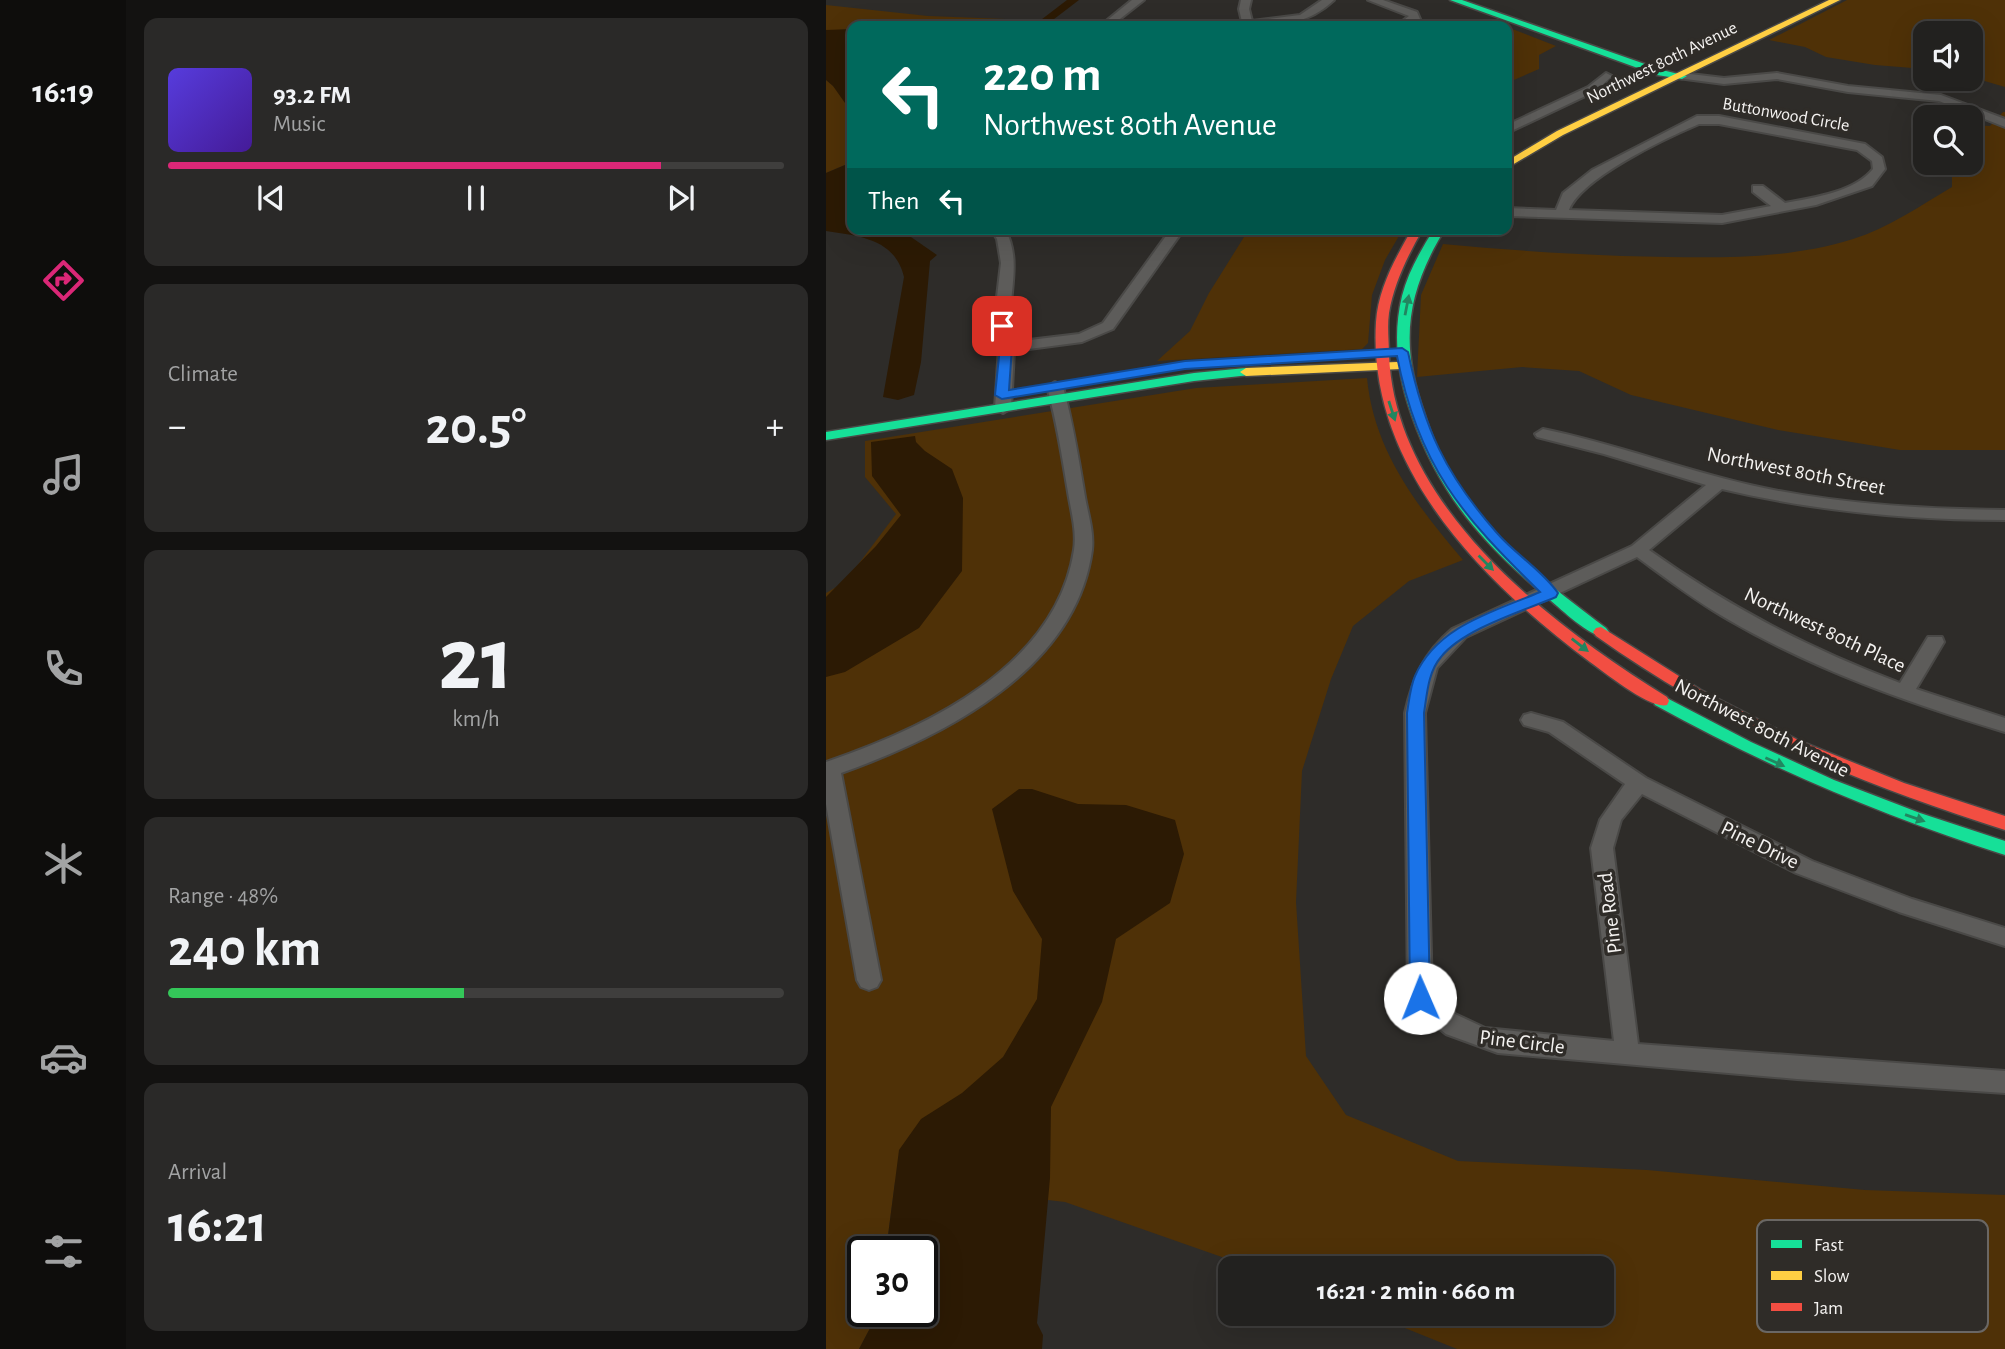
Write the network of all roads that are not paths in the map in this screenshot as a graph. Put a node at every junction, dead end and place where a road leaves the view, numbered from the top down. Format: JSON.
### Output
{"nodes":[{"id":1,"x":1139,"y":0,"type":"edge"},
{"id":2,"x":1246,"y":0,"type":"edge"},
{"id":3,"x":1329,"y":0,"type":"edge"},
{"id":4,"x":1373,"y":0,"type":"edge"},
{"id":5,"x":1454,"y":0,"type":"edge"},
{"id":6,"x":1477,"y":0,"type":"edge"},
{"id":7,"x":1814,"y":0,"type":"edge"},
{"id":8,"x":1836,"y":0,"type":"edge"},
{"id":9,"x":1112,"y":21,"type":"edge"},
{"id":10,"x":1247,"y":21,"type":"edge"},
{"id":11,"x":1279,"y":21,"type":"edge"},
{"id":12,"x":1411,"y":21,"type":"edge"},
{"id":13,"x":1671,"y":72,"type":"junction"},
{"id":14,"x":1606,"y":76,"type":"dead end"},
{"id":15,"x":2005,"y":123,"type":"edge"},
{"id":16,"x":1512,"y":127,"type":"edge"},
{"id":17,"x":1512,"y":147,"type":"edge"},
{"id":18,"x":1512,"y":162,"type":"edge"},
{"id":19,"x":1758,"y":189,"type":"dead end"},
{"id":20,"x":1784,"y":209,"type":"junction"},
{"id":21,"x":1512,"y":212,"type":"edge"},
{"id":22,"x":1561,"y":214,"type":"junction"},
{"id":23,"x":1003,"y":235,"type":"edge"},
{"id":24,"x":1174,"y":235,"type":"edge"},
{"id":25,"x":1414,"y":235,"type":"edge"},
{"id":26,"x":1436,"y":235,"type":"edge"},
{"id":27,"x":1006,"y":347,"type":"junction"},
{"id":28,"x":1403,"y":358,"type":"junction"},
{"id":29,"x":1381,"y":360,"type":"junction"},
{"id":30,"x":1057,"y":393,"type":"junction"},
{"id":31,"x":1003,"y":401,"type":"junction"},
{"id":32,"x":826,"y":424,"type":"edge"},
{"id":33,"x":1543,"y":434,"type":"dead end"},
{"id":34,"x":826,"y":436,"type":"edge"},
{"id":35,"x":1719,"y":483,"type":"junction"},
{"id":36,"x":2005,"y":515,"type":"edge"},
{"id":37,"x":1638,"y":550,"type":"junction"},
{"id":38,"x":1550,"y":593,"type":"junction"},
{"id":39,"x":1526,"y":603,"type":"junction"},
{"id":40,"x":1935,"y":642,"type":"dead end"},
{"id":41,"x":1904,"y":692,"type":"junction"},
{"id":42,"x":1531,"y":720,"type":"dead end"},
{"id":43,"x":2005,"y":725,"type":"edge"},
{"id":44,"x":828,"y":770,"type":"edge"},
{"id":45,"x":1639,"y":783,"type":"junction"},
{"id":46,"x":2005,"y":822,"type":"edge"},
{"id":47,"x":2005,"y":848,"type":"edge"},
{"id":48,"x":2005,"y":937,"type":"edge"},
{"id":49,"x":869,"y":981,"type":"dead end"},
{"id":50,"x":1627,"y":1053,"type":"junction"},
{"id":51,"x":2005,"y":1082,"type":"edge"}],
"edges":[{"from":1,"to":9,"type":"street"},
{"from":2,"to":10,"type":"street"},
{"from":3,"to":11,"type":"street"},
{"from":4,"to":12,"type":"street"},
{"from":5,"to":13,"type":"street"},
{"from":6,"to":13,"type":"street"},
{"from":7,"to":13,"type":"street","name":"Northwest 80th Avenue"},
{"from":8,"to":13,"type":"street","name":"Northwest 80th Avenue"},
{"from":13,"to":15,"type":"street"},
{"from":13,"to":17,"type":"street","name":"Northwest 80th Avenue"},
{"from":13,"to":18,"type":"street","name":"Northwest 80th Avenue"},
{"from":14,"to":16,"type":"street"},
{"from":19,"to":20,"type":"street"},
{"from":20,"to":22,"type":"street","name":"Buttonwood Circle"},
{"from":20,"to":22,"type":"street","name":"Buttonwood Circle"},
{"from":21,"to":22,"type":"street","name":"Buttonwood Circle"},
{"from":23,"to":27,"type":"street"},
{"from":24,"to":27,"type":"street"},
{"from":25,"to":29,"type":"street","name":"Northwest 80th Avenue"},
{"from":28,"to":26,"type":"street","name":"Northwest 80th Avenue","one_way":true},
{"from":27,"to":31,"type":"street"},
{"from":28,"to":29,"type":"street"},
{"from":28,"to":38,"type":"street","name":"Northwest 80th Avenue"},
{"from":29,"to":30,"type":"street"},
{"from":29,"to":39,"type":"street","name":"Northwest 80th Avenue","one_way":true},
{"from":30,"to":31,"type":"street"},
{"from":30,"to":44,"type":"street"},
{"from":31,"to":32,"type":"street"},
{"from":31,"to":34,"type":"street"},
{"from":33,"to":35,"type":"street","name":"Northwest 80th Street"},
{"from":35,"to":36,"type":"street","name":"Northwest 80th Street"},
{"from":35,"to":37,"type":"street"},
{"from":37,"to":38,"type":"street"},
{"from":37,"to":41,"type":"street","name":"Northwest 80th Place"},
{"from":38,"to":39,"type":"street"},
{"from":38,"to":46,"type":"street","name":"Northwest 80th Avenue"},
{"from":39,"to":47,"type":"street","name":"Northwest 80th Avenue","one_way":true},
{"from":39,"to":50,"type":"street","name":"Pine Circle"},
{"from":40,"to":41,"type":"street"},
{"from":41,"to":43,"type":"street","name":"Northwest 80th Place"},
{"from":42,"to":45,"type":"street","name":"Pine Drive"},
{"from":44,"to":49,"type":"street"},
{"from":45,"to":48,"type":"street","name":"Pine Drive"},
{"from":45,"to":50,"type":"street","name":"Pine Road"},
{"from":50,"to":51,"type":"street","name":"Pine Circle"}]}
